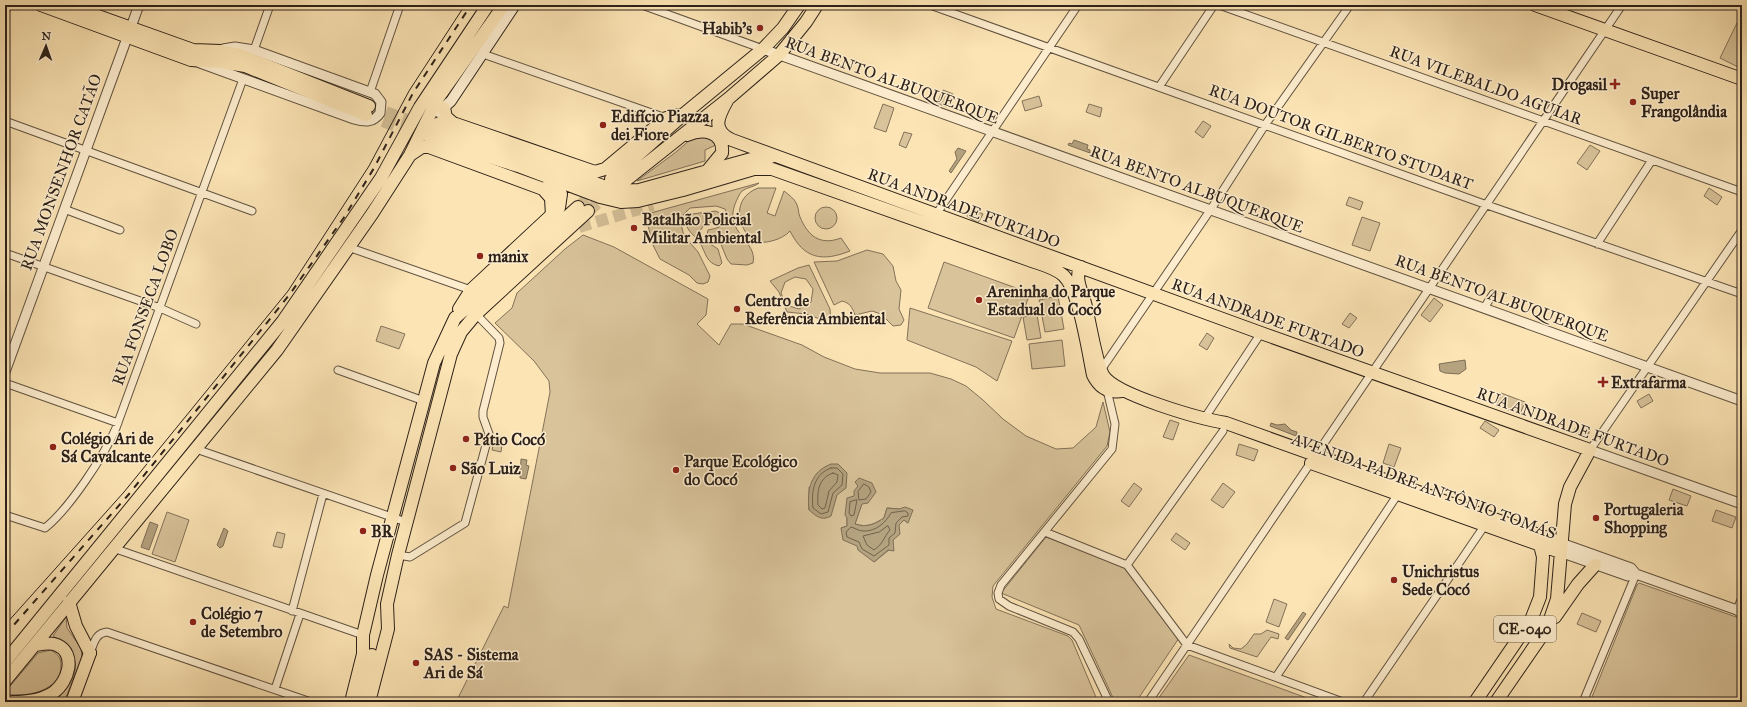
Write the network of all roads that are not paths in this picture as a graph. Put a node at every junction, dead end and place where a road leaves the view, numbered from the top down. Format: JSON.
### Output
{"nodes":[{"id":1,"x":8,"y":5,"type":"edge"},
{"id":2,"x":41,"y":5,"type":"edge"},
{"id":3,"x":67,"y":5,"type":"edge"},
{"id":4,"x":139,"y":5,"type":"edge"},
{"id":5,"x":270,"y":5,"type":"edge"},
{"id":6,"x":400,"y":5,"type":"edge"},
{"id":7,"x":488,"y":5,"type":"edge"},
{"id":8,"x":504,"y":5,"type":"edge"},
{"id":9,"x":515,"y":5,"type":"edge"},
{"id":10,"x":642,"y":5,"type":"edge"},
{"id":11,"x":799,"y":5,"type":"edge"},
{"id":12,"x":817,"y":5,"type":"edge"},
{"id":13,"x":930,"y":5,"type":"edge"},
{"id":14,"x":1078,"y":5,"type":"edge"},
{"id":15,"x":1214,"y":5,"type":"edge"},
{"id":16,"x":1219,"y":5,"type":"edge"},
{"id":17,"x":1350,"y":5,"type":"edge"},
{"id":18,"x":1535,"y":5,"type":"edge"},
{"id":19,"x":1622,"y":5,"type":"edge"},
{"id":20,"x":5,"y":13,"type":"edge"},
{"id":21,"x":1605,"y":30,"type":"junction"},
{"id":22,"x":129,"y":32,"type":"junction"},
{"id":23,"x":1325,"y":42,"type":"junction"},
{"id":24,"x":1049,"y":48,"type":"junction"},
{"id":25,"x":763,"y":49,"type":"junction"},
{"id":26,"x":254,"y":50,"type":"junction"},
{"id":27,"x":204,"y":51,"type":"junction"},
{"id":28,"x":483,"y":54,"type":"junction"},
{"id":29,"x":779,"y":54,"type":"junction"},
{"id":30,"x":191,"y":60,"type":"junction"},
{"id":31,"x":243,"y":79,"type":"junction"},
{"id":32,"x":1742,"y":79,"type":"edge"},
{"id":33,"x":1160,"y":87,"type":"junction"},
{"id":34,"x":370,"y":92,"type":"junction"},
{"id":35,"x":728,"y":99,"type":"junction"},
{"id":36,"x":444,"y":108,"type":"junction"},
{"id":37,"x":684,"y":114,"type":"junction"},
{"id":38,"x":427,"y":118,"type":"junction"},
{"id":39,"x":666,"y":118,"type":"junction"},
{"id":40,"x":5,"y":121,"type":"edge"},
{"id":41,"x":1543,"y":121,"type":"junction"},
{"id":42,"x":453,"y":123,"type":"junction"},
{"id":43,"x":1266,"y":125,"type":"junction"},
{"id":44,"x":991,"y":132,"type":"junction"},
{"id":45,"x":435,"y":140,"type":"junction"},
{"id":46,"x":516,"y":145,"type":"junction"},
{"id":47,"x":669,"y":146,"type":"junction"},
{"id":48,"x":85,"y":151,"type":"junction"},
{"id":49,"x":410,"y":155,"type":"junction"},
{"id":50,"x":1652,"y":160,"type":"junction"},
{"id":51,"x":784,"y":161,"type":"junction"},
{"id":52,"x":557,"y":170,"type":"junction"},
{"id":53,"x":708,"y":170,"type":"junction"},
{"id":54,"x":595,"y":172,"type":"junction"},
{"id":55,"x":571,"y":175,"type":"junction"},
{"id":56,"x":544,"y":176,"type":"junction"},
{"id":57,"x":683,"y":190,"type":"junction"},
{"id":58,"x":1742,"y":192,"type":"edge"},
{"id":59,"x":202,"y":193,"type":"junction"},
{"id":60,"x":653,"y":205,"type":"tunnel mouth"},
{"id":61,"x":1487,"y":205,"type":"junction"},
{"id":62,"x":64,"y":209,"type":"junction"},
{"id":63,"x":1211,"y":210,"type":"junction"},
{"id":64,"x":252,"y":211,"type":"dead end"},
{"id":65,"x":552,"y":216,"type":"junction"},
{"id":66,"x":932,"y":219,"type":"junction"},
{"id":67,"x":579,"y":227,"type":"tunnel mouth"},
{"id":68,"x":120,"y":230,"type":"dead end"},
{"id":69,"x":1742,"y":230,"type":"edge"},
{"id":70,"x":566,"y":232,"type":"junction"},
{"id":71,"x":1597,"y":244,"type":"junction"},
{"id":72,"x":348,"y":248,"type":"junction"},
{"id":73,"x":5,"y":253,"type":"edge"},
{"id":74,"x":43,"y":267,"type":"junction"},
{"id":75,"x":1081,"y":267,"type":"junction"},
{"id":76,"x":1706,"y":281,"type":"junction"},
{"id":77,"x":1430,"y":288,"type":"junction"},
{"id":78,"x":471,"y":290,"type":"junction"},
{"id":79,"x":1154,"y":293,"type":"junction"},
{"id":80,"x":1493,"y":294,"type":"dead end"},
{"id":81,"x":1742,"y":294,"type":"edge"},
{"id":82,"x":1085,"y":300,"type":"junction"},
{"id":83,"x":160,"y":308,"type":"junction"},
{"id":84,"x":1484,"y":308,"type":"junction"},
{"id":85,"x":476,"y":314,"type":"junction"},
{"id":86,"x":455,"y":318,"type":"junction"},
{"id":87,"x":1081,"y":322,"type":"junction"},
{"id":88,"x":196,"y":324,"type":"dead end"},
{"id":89,"x":1261,"y":333,"type":"junction"},
{"id":90,"x":1095,"y":346,"type":"junction"},
{"id":91,"x":1647,"y":367,"type":"junction"},
{"id":92,"x":338,"y":370,"type":"dead end"},
{"id":93,"x":1101,"y":370,"type":"junction"},
{"id":94,"x":5,"y":372,"type":"edge"},
{"id":95,"x":1373,"y":372,"type":"junction"},
{"id":96,"x":5,"y":383,"type":"edge"},
{"id":97,"x":1107,"y":390,"type":"junction"},
{"id":98,"x":1122,"y":391,"type":"junction"},
{"id":99,"x":424,"y":401,"type":"junction"},
{"id":100,"x":1742,"y":401,"type":"edge"},
{"id":101,"x":1204,"y":420,"type":"junction"},
{"id":102,"x":118,"y":423,"type":"junction"},
{"id":103,"x":1223,"y":431,"type":"junction"},
{"id":104,"x":196,"y":449,"type":"junction"},
{"id":105,"x":1590,"y":450,"type":"junction"},
{"id":106,"x":1313,"y":459,"type":"junction"},
{"id":107,"x":1400,"y":490,"type":"junction"},
{"id":108,"x":324,"y":494,"type":"junction"},
{"id":109,"x":1742,"y":504,"type":"edge"},
{"id":110,"x":5,"y":515,"type":"edge"},
{"id":111,"x":393,"y":517,"type":"junction"},
{"id":112,"x":406,"y":522,"type":"junction"},
{"id":113,"x":1485,"y":525,"type":"junction"},
{"id":114,"x":1045,"y":532,"type":"junction"},
{"id":115,"x":1540,"y":545,"type":"junction"},
{"id":116,"x":113,"y":548,"type":"junction"},
{"id":117,"x":1560,"y":548,"type":"junction"},
{"id":118,"x":398,"y":555,"type":"junction"},
{"id":119,"x":1126,"y":565,"type":"junction"},
{"id":120,"x":1595,"y":565,"type":"junction"},
{"id":121,"x":1636,"y":574,"type":"junction"},
{"id":122,"x":1742,"y":597,"type":"edge"},
{"id":123,"x":69,"y":602,"type":"junction"},
{"id":124,"x":387,"y":604,"type":"junction"},
{"id":125,"x":292,"y":611,"type":"junction"},
{"id":126,"x":1740,"y":612,"type":"edge"},
{"id":127,"x":300,"y":614,"type":"junction"},
{"id":128,"x":1547,"y":628,"type":"junction"},
{"id":129,"x":364,"y":635,"type":"junction"},
{"id":130,"x":35,"y":645,"type":"junction"},
{"id":131,"x":1187,"y":645,"type":"junction"},
{"id":132,"x":16,"y":651,"type":"edge"},
{"id":133,"x":90,"y":654,"type":"junction"},
{"id":134,"x":5,"y":662,"type":"edge"},
{"id":135,"x":1276,"y":677,"type":"junction"},
{"id":136,"x":5,"y":681,"type":"edge"},
{"id":137,"x":275,"y":689,"type":"junction"},
{"id":138,"x":351,"y":701,"type":"edge"},
{"id":139,"x":12,"y":702,"type":"edge"},
{"id":140,"x":72,"y":702,"type":"edge"},
{"id":141,"x":311,"y":702,"type":"edge"},
{"id":142,"x":369,"y":702,"type":"edge"},
{"id":143,"x":1109,"y":702,"type":"edge"},
{"id":144,"x":1148,"y":702,"type":"edge"},
{"id":145,"x":1343,"y":702,"type":"edge"},
{"id":146,"x":1364,"y":702,"type":"edge"},
{"id":147,"x":1475,"y":702,"type":"edge"},
{"id":148,"x":1496,"y":702,"type":"edge"},
{"id":149,"x":1583,"y":702,"type":"edge"}],
"edges":[{"from":1,"to":20,"type":"street"},
{"from":2,"to":22,"type":"main road"},
{"from":3,"to":22,"type":"main road"},
{"from":4,"to":22,"type":"street","name":"RUA MONSENHOR CATÃO"},
{"from":5,"to":26,"type":"street"},
{"from":6,"to":34,"type":"street"},
{"from":7,"to":132,"type":"main road"},
{"from":8,"to":38,"type":"main road"},
{"from":9,"to":28,"type":"main road"},
{"from":10,"to":25,"type":"street","name":"RUA BENTO ALBUQUERQUE"},
{"from":11,"to":25,"type":"main road"},
{"from":12,"to":29,"type":"main road"},
{"from":13,"to":24,"type":"street","name":"RUA DOUTOR GILBERTO STUDART"},
{"from":14,"to":24,"type":"street"},
{"from":15,"to":33,"type":"street"},
{"from":16,"to":23,"type":"street","name":"RUA VILEBALDO AGUIAR"},
{"from":17,"to":23,"type":"street"},
{"from":18,"to":21,"type":"main road"},
{"from":19,"to":21,"type":"street"},
{"from":21,"to":32,"type":"main road"},
{"from":21,"to":41,"type":"street"},
{"from":22,"to":27,"type":"main road"},
{"from":22,"to":30,"type":"main road"},
{"from":22,"to":48,"type":"street","name":"RUA MONSENHOR CATÃO"},
{"from":23,"to":41,"type":"street","name":"RUA VILEBALDO AGUIAR"},
{"from":23,"to":43,"type":"street"},
{"from":24,"to":33,"type":"street","name":"RUA DOUTOR GILBERTO STUDART"},
{"from":24,"to":44,"type":"street"},
{"from":25,"to":29,"type":"street","name":"RUA BENTO ALBUQUERQUE"},
{"from":25,"to":37,"type":"main road"},
{"from":26,"to":27,"type":"street"},
{"from":26,"to":34,"type":"street"},
{"from":27,"to":30,"type":"main road"},
{"from":28,"to":36,"type":"main road"},
{"from":28,"to":39,"type":"street"},
{"from":29,"to":35,"type":"main road"},
{"from":29,"to":44,"type":"street","name":"RUA BENTO ALBUQUERQUE"},
{"from":30,"to":31,"type":"street"},
{"from":31,"to":34,"type":"street"},
{"from":31,"to":59,"type":"street","name":"RUA FONSECA LOBO"},
{"from":33,"to":43,"type":"street","name":"RUA DOUTOR GILBERTO STUDART"},
{"from":35,"to":47,"type":"main road"},
{"from":35,"to":51,"type":"main road"},
{"from":36,"to":38,"type":"main road"},
{"from":36,"to":42,"type":"main road"},
{"from":37,"to":39,"type":"main road"},
{"from":37,"to":47,"type":"main road"},
{"from":38,"to":49,"type":"main road"},
{"from":39,"to":54,"type":"main road"},
{"from":40,"to":48,"type":"street"},
{"from":41,"to":50,"type":"street","name":"RUA VILEBALDO AGUIAR"},
{"from":41,"to":61,"type":"street"},
{"from":42,"to":45,"type":"main road"},
{"from":42,"to":46,"type":"main road"},
{"from":43,"to":61,"type":"street","name":"RUA DOUTOR GILBERTO STUDART"},
{"from":43,"to":63,"type":"street"},
{"from":44,"to":63,"type":"street","name":"RUA BENTO ALBUQUERQUE"},
{"from":44,"to":66,"type":"street"},
{"from":45,"to":49,"type":"main road"},
{"from":45,"to":52,"type":"main road"},
{"from":45,"to":56,"type":"main road"},
{"from":45,"to":65,"type":"main road"},
{"from":46,"to":52,"type":"main road"},
{"from":46,"to":54,"type":"main road"},
{"from":47,"to":53,"type":"main road"},
{"from":48,"to":59,"type":"street"},
{"from":48,"to":62,"type":"street","name":"RUA MONSENHOR CATÃO"},
{"from":49,"to":72,"type":"main road"},
{"from":50,"to":58,"type":"street","name":"RUA VILEBALDO AGUIAR"},
{"from":50,"to":71,"type":"street"},
{"from":51,"to":53,"type":"main road"},
{"from":51,"to":66,"type":"main road","name":"RUA ANDRADE FURTADO"},
{"from":52,"to":55,"type":"main road"},
{"from":53,"to":55,"type":"main road"},
{"from":54,"to":55,"type":"main road"},
{"from":56,"to":57,"type":"main road"},
{"from":56,"to":65,"type":"main road"},
{"from":57,"to":60,"type":"main road"},
{"from":57,"to":66,"type":"main road"},
{"from":59,"to":64,"type":"street"},
{"from":59,"to":83,"type":"street","name":"RUA FONSECA LOBO"},
{"from":61,"to":71,"type":"street","name":"RUA DOUTOR GILBERTO STUDART"},
{"from":61,"to":77,"type":"street"},
{"from":62,"to":68,"type":"street"},
{"from":62,"to":74,"type":"street","name":"RUA MONSENHOR CATÃO"},
{"from":63,"to":77,"type":"street","name":"RUA BENTO ALBUQUERQUE"},
{"from":63,"to":79,"type":"street"},
{"from":65,"to":78,"type":"main road"},
{"from":66,"to":75,"type":"main road","name":"RUA ANDRADE FURTADO"},
{"from":66,"to":87,"type":"main road"},
{"from":67,"to":70,"type":"main road"},
{"from":69,"to":76,"type":"street"},
{"from":70,"to":85,"type":"main road"},
{"from":70,"to":86,"type":"main road"},
{"from":71,"to":76,"type":"street","name":"RUA DOUTOR GILBERTO STUDART"},
{"from":72,"to":78,"type":"street"},
{"from":72,"to":104,"type":"main road"},
{"from":73,"to":74,"type":"street"},
{"from":74,"to":83,"type":"street"},
{"from":74,"to":94,"type":"street","name":"RUA MONSENHOR CATÃO"},
{"from":75,"to":79,"type":"main road","name":"RUA ANDRADE FURTADO"},
{"from":75,"to":82,"type":"main road"},
{"from":76,"to":81,"type":"street","name":"RUA DOUTOR GILBERTO STUDART"},
{"from":76,"to":91,"type":"street"},
{"from":77,"to":84,"type":"street","name":"RUA BENTO ALBUQUERQUE"},
{"from":77,"to":95,"type":"street"},
{"from":78,"to":86,"type":"main road"},
{"from":79,"to":89,"type":"main road","name":"RUA ANDRADE FURTADO"},
{"from":79,"to":93,"type":"street"},
{"from":80,"to":84,"type":"street"},
{"from":82,"to":87,"type":"main road"},
{"from":82,"to":90,"type":"main road"},
{"from":83,"to":88,"type":"street"},
{"from":83,"to":102,"type":"street","name":"RUA FONSECA LOBO"},
{"from":84,"to":91,"type":"street","name":"RUA BENTO ALBUQUERQUE"},
{"from":85,"to":112,"type":"main road"},
{"from":85,"to":118,"type":"street"},
{"from":86,"to":99,"type":"main road"},
{"from":87,"to":90,"type":"main road"},
{"from":87,"to":97,"type":"main road"},
{"from":89,"to":95,"type":"main road","name":"RUA ANDRADE FURTADO"},
{"from":89,"to":101,"type":"street"},
{"from":90,"to":93,"type":"main road"},
{"from":91,"to":100,"type":"street","name":"RUA BENTO ALBUQUERQUE"},
{"from":91,"to":105,"type":"street"},
{"from":92,"to":99,"type":"street"},
{"from":93,"to":98,"type":"main road","name":"AVENIDA PADRE ANTÔNIO TOMÁS"},
{"from":95,"to":105,"type":"main road","name":"RUA ANDRADE FURTADO"},
{"from":95,"to":106,"type":"street"},
{"from":96,"to":102,"type":"street"},
{"from":97,"to":98,"type":"main road","name":"AVENIDA PADRE ANTÔNIO TOMÁS"},
{"from":97,"to":114,"type":"street"},
{"from":98,"to":101,"type":"main road","name":"AVENIDA PADRE ANTÔNIO TOMÁS"},
{"from":99,"to":111,"type":"main road"},
{"from":101,"to":103,"type":"main road","name":"AVENIDA PADRE ANTÔNIO TOMÁS"},
{"from":101,"to":106,"type":"main road","name":"AVENIDA PADRE ANTÔNIO TOMÁS"},
{"from":102,"to":110,"type":"street","name":"RUA FONSECA LOBO"},
{"from":103,"to":106,"type":"main road","name":"AVENIDA PADRE ANTÔNIO TOMÁS"},
{"from":103,"to":119,"type":"street"},
{"from":104,"to":108,"type":"street"},
{"from":104,"to":116,"type":"main road"},
{"from":105,"to":109,"type":"street","name":"RUA ANDRADE FURTADO"},
{"from":105,"to":117,"type":"main road"},
{"from":106,"to":107,"type":"main road","name":"AVENIDA PADRE ANTÔNIO TOMÁS"},
{"from":106,"to":131,"type":"street"},
{"from":107,"to":113,"type":"main road","name":"AVENIDA PADRE ANTÔNIO TOMÁS"},
{"from":107,"to":117,"type":"main road","name":"AVENIDA PADRE ANTÔNIO TOMÁS"},
{"from":107,"to":135,"type":"street"},
{"from":108,"to":111,"type":"street"},
{"from":108,"to":125,"type":"street"},
{"from":111,"to":112,"type":"street"},
{"from":111,"to":129,"type":"main road"},
{"from":112,"to":118,"type":"main road"},
{"from":113,"to":115,"type":"main road","name":"AVENIDA PADRE ANTÔNIO TOMÁS"},
{"from":113,"to":146,"type":"street"},
{"from":114,"to":119,"type":"street"},
{"from":114,"to":143,"type":"street"},
{"from":115,"to":117,"type":"main road","name":"AVENIDA PADRE ANTÔNIO TOMÁS"},
{"from":115,"to":147,"type":"main road","number":"CE-040"},
{"from":116,"to":123,"type":"main road"},
{"from":116,"to":125,"type":"street"},
{"from":117,"to":120,"type":"street","name":"AVENIDA PADRE ANTÔNIO TOMÁS"},
{"from":117,"to":121,"type":"street","name":"AVENIDA PADRE ANTÔNIO TOMÁS"},
{"from":117,"to":128,"type":"main road","number":"CE-040"},
{"from":118,"to":124,"type":"main road"},
{"from":119,"to":131,"type":"street"},
{"from":120,"to":121,"type":"street","name":"AVENIDA PADRE ANTÔNIO TOMÁS"},
{"from":120,"to":128,"type":"main road"},
{"from":121,"to":126,"type":"street","name":"AVENIDA PADRE ANTÔNIO TOMÁS"},
{"from":121,"to":149,"type":"street"},
{"from":122,"to":126,"type":"street"},
{"from":123,"to":130,"type":"main road"},
{"from":123,"to":133,"type":"main road"},
{"from":124,"to":138,"type":"main road"},
{"from":124,"to":142,"type":"main road"},
{"from":125,"to":127,"type":"street"},
{"from":127,"to":129,"type":"street"},
{"from":127,"to":137,"type":"street"},
{"from":128,"to":148,"type":"main road","number":"CE-040"},
{"from":129,"to":138,"type":"main road"},
{"from":130,"to":132,"type":"main road"},
{"from":130,"to":139,"type":"main road"},
{"from":131,"to":135,"type":"street"},
{"from":131,"to":144,"type":"street"},
{"from":132,"to":134,"type":"main road"},
{"from":132,"to":136,"type":"main road"},
{"from":133,"to":137,"type":"street"},
{"from":133,"to":140,"type":"main road"},
{"from":135,"to":145,"type":"street"},
{"from":137,"to":141,"type":"street"}]}
